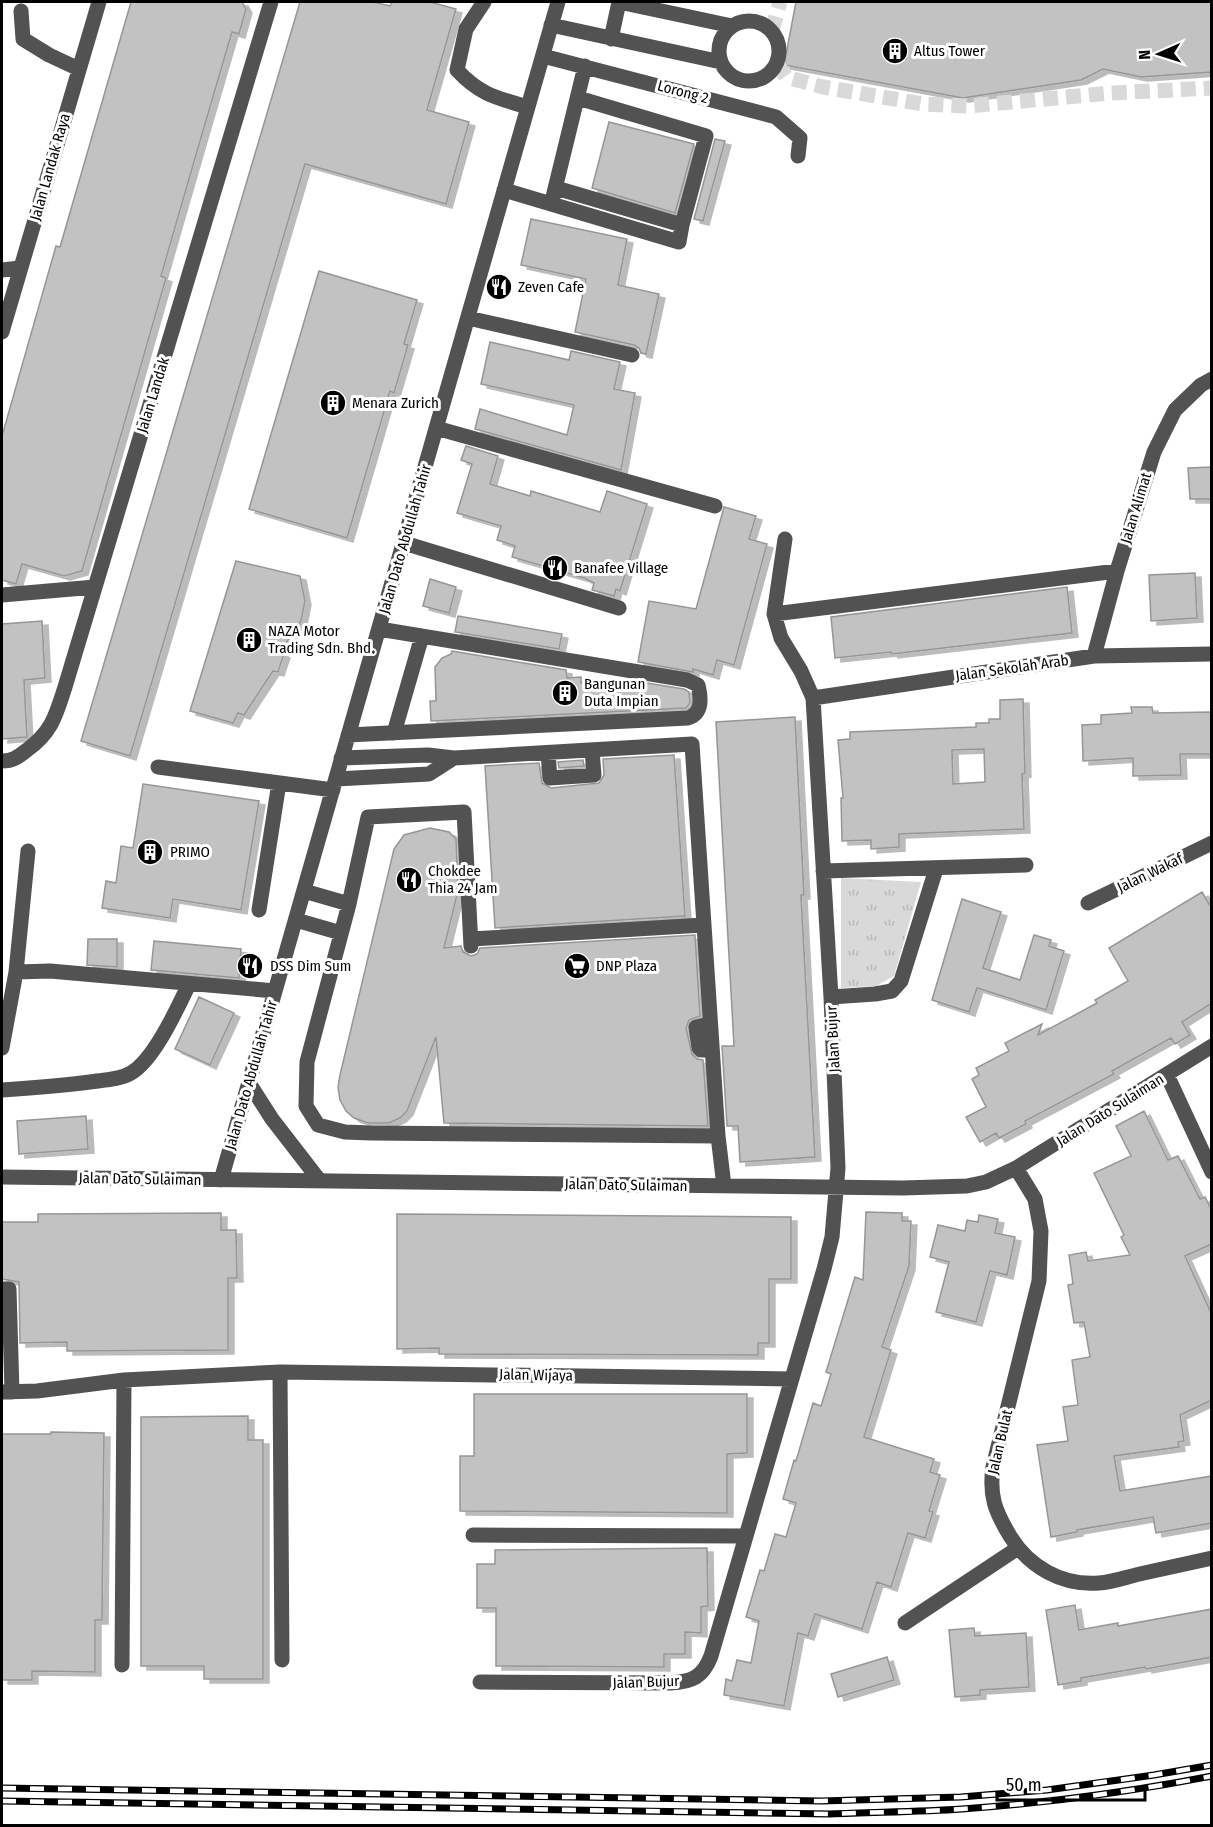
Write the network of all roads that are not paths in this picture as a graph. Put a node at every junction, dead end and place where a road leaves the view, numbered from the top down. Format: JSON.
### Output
{"nodes":[{"id":1,"x":99,"y":2,"type":"edge"},
{"id":2,"x":271,"y":2,"type":"edge"},
{"id":3,"x":484,"y":2,"type":"edge"},
{"id":4,"x":558,"y":2,"type":"edge"},
{"id":5,"x":619,"y":2,"type":"edge"},
{"id":6,"x":21,"y":11,"type":"dead end"},
{"id":7,"x":551,"y":25,"type":"junction"},
{"id":8,"x":732,"y":26,"type":"junction"},
{"id":9,"x":611,"y":39,"type":"junction"},
{"id":10,"x":543,"y":56,"type":"junction"},
{"id":11,"x":721,"y":62,"type":"junction"},
{"id":12,"x":585,"y":66,"type":"junction"},
{"id":13,"x":79,"y":69,"type":"junction"},
{"id":14,"x":578,"y":98,"type":"junction"},
{"id":15,"x":528,"y":107,"type":"junction"},
{"id":16,"x":798,"y":156,"type":"dead end"},
{"id":17,"x":556,"y":188,"type":"junction"},
{"id":18,"x":504,"y":190,"type":"junction"},
{"id":19,"x":552,"y":203,"type":"junction"},
{"id":20,"x":682,"y":225,"type":"junction"},
{"id":21,"x":20,"y":268,"type":"junction"},
{"id":22,"x":2,"y":270,"type":"edge"},
{"id":23,"x":468,"y":318,"type":"junction"},
{"id":24,"x":2,"y":332,"type":"edge"},
{"id":25,"x":632,"y":355,"type":"dead end"},
{"id":26,"x":1212,"y":379,"type":"edge"},
{"id":27,"x":436,"y":428,"type":"junction"},
{"id":28,"x":716,"y":506,"type":"dead end"},
{"id":29,"x":785,"y":539,"type":"dead end"},
{"id":30,"x":404,"y":543,"type":"junction"},
{"id":31,"x":1117,"y":571,"type":"junction"},
{"id":32,"x":95,"y":587,"type":"junction"},
{"id":33,"x":2,"y":595,"type":"edge"},
{"id":34,"x":619,"y":608,"type":"dead end"},
{"id":35,"x":774,"y":614,"type":"junction"},
{"id":36,"x":379,"y":629,"type":"junction"},
{"id":37,"x":422,"y":636,"type":"junction"},
{"id":38,"x":1212,"y":654,"type":"edge"},
{"id":39,"x":1094,"y":656,"type":"junction"},
{"id":40,"x":813,"y":698,"type":"junction"},
{"id":41,"x":393,"y":733,"type":"junction"},
{"id":42,"x":348,"y":735,"type":"junction"},
{"id":43,"x":592,"y":750,"type":"junction"},
{"id":44,"x":549,"y":753,"type":"junction"},
{"id":45,"x":341,"y":758,"type":"junction"},
{"id":46,"x":454,"y":758,"type":"junction"},
{"id":47,"x":2,"y":761,"type":"edge"},
{"id":48,"x":158,"y":767,"type":"dead end"},
{"id":49,"x":279,"y":783,"type":"junction"},
{"id":50,"x":334,"y":784,"type":"junction"},
{"id":51,"x":1212,"y":843,"type":"edge"},
{"id":52,"x":28,"y":851,"type":"dead end"},
{"id":53,"x":1026,"y":865,"type":"dead end"},
{"id":54,"x":936,"y":869,"type":"junction"},
{"id":55,"x":823,"y":871,"type":"junction"},
{"id":56,"x":304,"y":891,"type":"junction"},
{"id":57,"x":1088,"y":903,"type":"dead end"},
{"id":58,"x":349,"y":904,"type":"junction"},
{"id":59,"x":259,"y":910,"type":"dead end"},
{"id":60,"x":296,"y":920,"type":"junction"},
{"id":61,"x":703,"y":926,"type":"junction"},
{"id":62,"x":341,"y":933,"type":"junction"},
{"id":63,"x":16,"y":972,"type":"junction"},
{"id":64,"x":189,"y":984,"type":"junction"},
{"id":65,"x":275,"y":991,"type":"junction"},
{"id":66,"x":831,"y":997,"type":"junction"},
{"id":67,"x":1212,"y":1046,"type":"edge"},
{"id":68,"x":2,"y":1048,"type":"edge"},
{"id":69,"x":1167,"y":1075,"type":"junction"},
{"id":70,"x":249,"y":1083,"type":"junction"},
{"id":71,"x":2,"y":1090,"type":"edge"},
{"id":72,"x":718,"y":1137,"type":"junction"},
{"id":73,"x":1016,"y":1168,"type":"junction"},
{"id":74,"x":1212,"y":1172,"type":"edge"},
{"id":75,"x":2,"y":1177,"type":"edge"},
{"id":76,"x":221,"y":1180,"type":"junction"},
{"id":77,"x":320,"y":1181,"type":"junction"},
{"id":78,"x":724,"y":1186,"type":"junction"},
{"id":79,"x":837,"y":1187,"type":"junction"},
{"id":80,"x":2,"y":1289,"type":"edge"},
{"id":81,"x":280,"y":1371,"type":"junction"},
{"id":82,"x":792,"y":1379,"type":"junction"},
{"id":83,"x":124,"y":1380,"type":"junction"},
{"id":84,"x":7,"y":1392,"type":"edge"},
{"id":85,"x":473,"y":1535,"type":"dead end"},
{"id":86,"x":746,"y":1536,"type":"junction"},
{"id":87,"x":1018,"y":1548,"type":"junction"},
{"id":88,"x":1212,"y":1558,"type":"edge"},
{"id":89,"x":905,"y":1623,"type":"dead end"},
{"id":90,"x":282,"y":1659,"type":"dead end"},
{"id":91,"x":122,"y":1665,"type":"dead end"},
{"id":92,"x":480,"y":1682,"type":"dead end"}],
"edges":[{"from":1,"to":13,"type":"street","name":"Jalan Landak Raya"},
{"from":2,"to":32,"type":"street","name":"Jalan Landak"},
{"from":3,"to":15,"type":"street"},
{"from":4,"to":7,"type":"street","name":"Jalan Dato Abdullah Tahir"},
{"from":5,"to":8,"type":"street"},
{"from":5,"to":9,"type":"street"},
{"from":6,"to":13,"type":"street"},
{"from":7,"to":9,"type":"street"},
{"from":7,"to":10,"type":"street","name":"Jalan Dato Abdullah Tahir"},
{"from":8,"to":11,"type":"street"},
{"from":8,"to":11,"type":"street"},
{"from":9,"to":11,"type":"street"},
{"from":10,"to":12,"type":"street","name":"Lorong 2"},
{"from":10,"to":15,"type":"street","name":"Jalan Dato Abdullah Tahir"},
{"from":12,"to":14,"type":"street"},
{"from":12,"to":16,"type":"street","name":"Lorong 2"},
{"from":13,"to":21,"type":"street","name":"Jalan Landak Raya"},
{"from":14,"to":17,"type":"street"},
{"from":14,"to":20,"type":"street"},
{"from":15,"to":18,"type":"street","name":"Jalan Dato Abdullah Tahir"},
{"from":17,"to":19,"type":"street"},
{"from":17,"to":20,"type":"street"},
{"from":18,"to":19,"type":"street"},
{"from":18,"to":23,"type":"street","name":"Jalan Dato Abdullah Tahir"},
{"from":19,"to":20,"type":"street"},
{"from":21,"to":22,"type":"street"},
{"from":21,"to":24,"type":"street","name":"Jalan Landak Raya"},
{"from":23,"to":25,"type":"street"},
{"from":23,"to":27,"type":"street","name":"Jalan Dato Abdullah Tahir"},
{"from":26,"to":31,"type":"street","name":"Jalan Alimat"},
{"from":27,"to":28,"type":"street"},
{"from":27,"to":30,"type":"street","name":"Jalan Dato Abdullah Tahir"},
{"from":29,"to":35,"type":"street","name":"Jalan Bujur"},
{"from":30,"to":34,"type":"street"},
{"from":30,"to":36,"type":"street","name":"Jalan Dato Abdullah Tahir"},
{"from":31,"to":35,"type":"street"},
{"from":31,"to":39,"type":"street","name":"Jalan Alimat"},
{"from":32,"to":33,"type":"street"},
{"from":32,"to":47,"type":"street","name":"Jalan Landak"},
{"from":35,"to":40,"type":"street","name":"Jalan Bujur"},
{"from":36,"to":37,"type":"street"},
{"from":36,"to":42,"type":"street","name":"Jalan Dato Abdullah Tahir"},
{"from":37,"to":41,"type":"street"},
{"from":37,"to":41,"type":"street"},
{"from":38,"to":39,"type":"street","name":"Jalan Sekolah Arab"},
{"from":39,"to":40,"type":"street","name":"Jalan Sekolah Arab"},
{"from":40,"to":55,"type":"street","name":"Jalan Bujur"},
{"from":41,"to":42,"type":"street"},
{"from":42,"to":45,"type":"street","name":"Jalan Dato Abdullah Tahir"},
{"from":43,"to":44,"type":"street"},
{"from":43,"to":44,"type":"street"},
{"from":43,"to":61,"type":"street"},
{"from":44,"to":46,"type":"street"},
{"from":45,"to":46,"type":"street"},
{"from":45,"to":50,"type":"street","name":"Jalan Dato Abdullah Tahir"},
{"from":46,"to":50,"type":"street"},
{"from":48,"to":49,"type":"street"},
{"from":49,"to":50,"type":"street"},
{"from":49,"to":59,"type":"street"},
{"from":50,"to":56,"type":"street","name":"Jalan Dato Abdullah Tahir"},
{"from":51,"to":57,"type":"street","name":"Jalan Wakaf"},
{"from":52,"to":63,"type":"street"},
{"from":53,"to":54,"type":"street"},
{"from":54,"to":55,"type":"street"},
{"from":54,"to":66,"type":"street"},
{"from":55,"to":66,"type":"street","name":"Jalan Bujur"},
{"from":56,"to":58,"type":"street"},
{"from":56,"to":60,"type":"street","name":"Jalan Dato Abdullah Tahir"},
{"from":58,"to":61,"type":"street"},
{"from":58,"to":62,"type":"street"},
{"from":60,"to":62,"type":"street"},
{"from":60,"to":65,"type":"street","name":"Jalan Dato Abdullah Tahir"},
{"from":61,"to":72,"type":"street"},
{"from":62,"to":72,"type":"street"},
{"from":63,"to":64,"type":"street"},
{"from":63,"to":68,"type":"street"},
{"from":64,"to":65,"type":"street"},
{"from":64,"to":71,"type":"street"},
{"from":65,"to":70,"type":"street","name":"Jalan Dato Abdullah Tahir"},
{"from":66,"to":79,"type":"street","name":"Jalan Bujur"},
{"from":67,"to":69,"type":"street","name":"Jalan Dato Sulaiman"},
{"from":69,"to":73,"type":"street","name":"Jalan Dato Sulaiman"},
{"from":69,"to":74,"type":"street"},
{"from":70,"to":76,"type":"street","name":"Jalan Dato Abdullah Tahir"},
{"from":70,"to":77,"type":"street"},
{"from":72,"to":78,"type":"street"},
{"from":73,"to":79,"type":"street","name":"Jalan Dato Sulaiman"},
{"from":73,"to":87,"type":"street","name":"Jalan Bulat"},
{"from":75,"to":76,"type":"street","name":"Jalan Dato Sulaiman"},
{"from":76,"to":77,"type":"street","name":"Jalan Dato Sulaiman"},
{"from":77,"to":78,"type":"street","name":"Jalan Dato Sulaiman"},
{"from":78,"to":79,"type":"street","name":"Jalan Dato Sulaiman"},
{"from":79,"to":82,"type":"street","name":"Jalan Bujur"},
{"from":80,"to":84,"type":"street"},
{"from":81,"to":82,"type":"street","name":"Jalan Wijaya"},
{"from":81,"to":83,"type":"street","name":"Jalan Wijaya"},
{"from":81,"to":90,"type":"street"},
{"from":82,"to":86,"type":"street","name":"Jalan Bujur"},
{"from":83,"to":84,"type":"street","name":"Jalan Wijaya"},
{"from":83,"to":91,"type":"street"},
{"from":85,"to":86,"type":"street"},
{"from":86,"to":92,"type":"street","name":"Jalan Bujur"},
{"from":87,"to":88,"type":"street","name":"Jalan Bulat"},
{"from":87,"to":89,"type":"street"}]}
